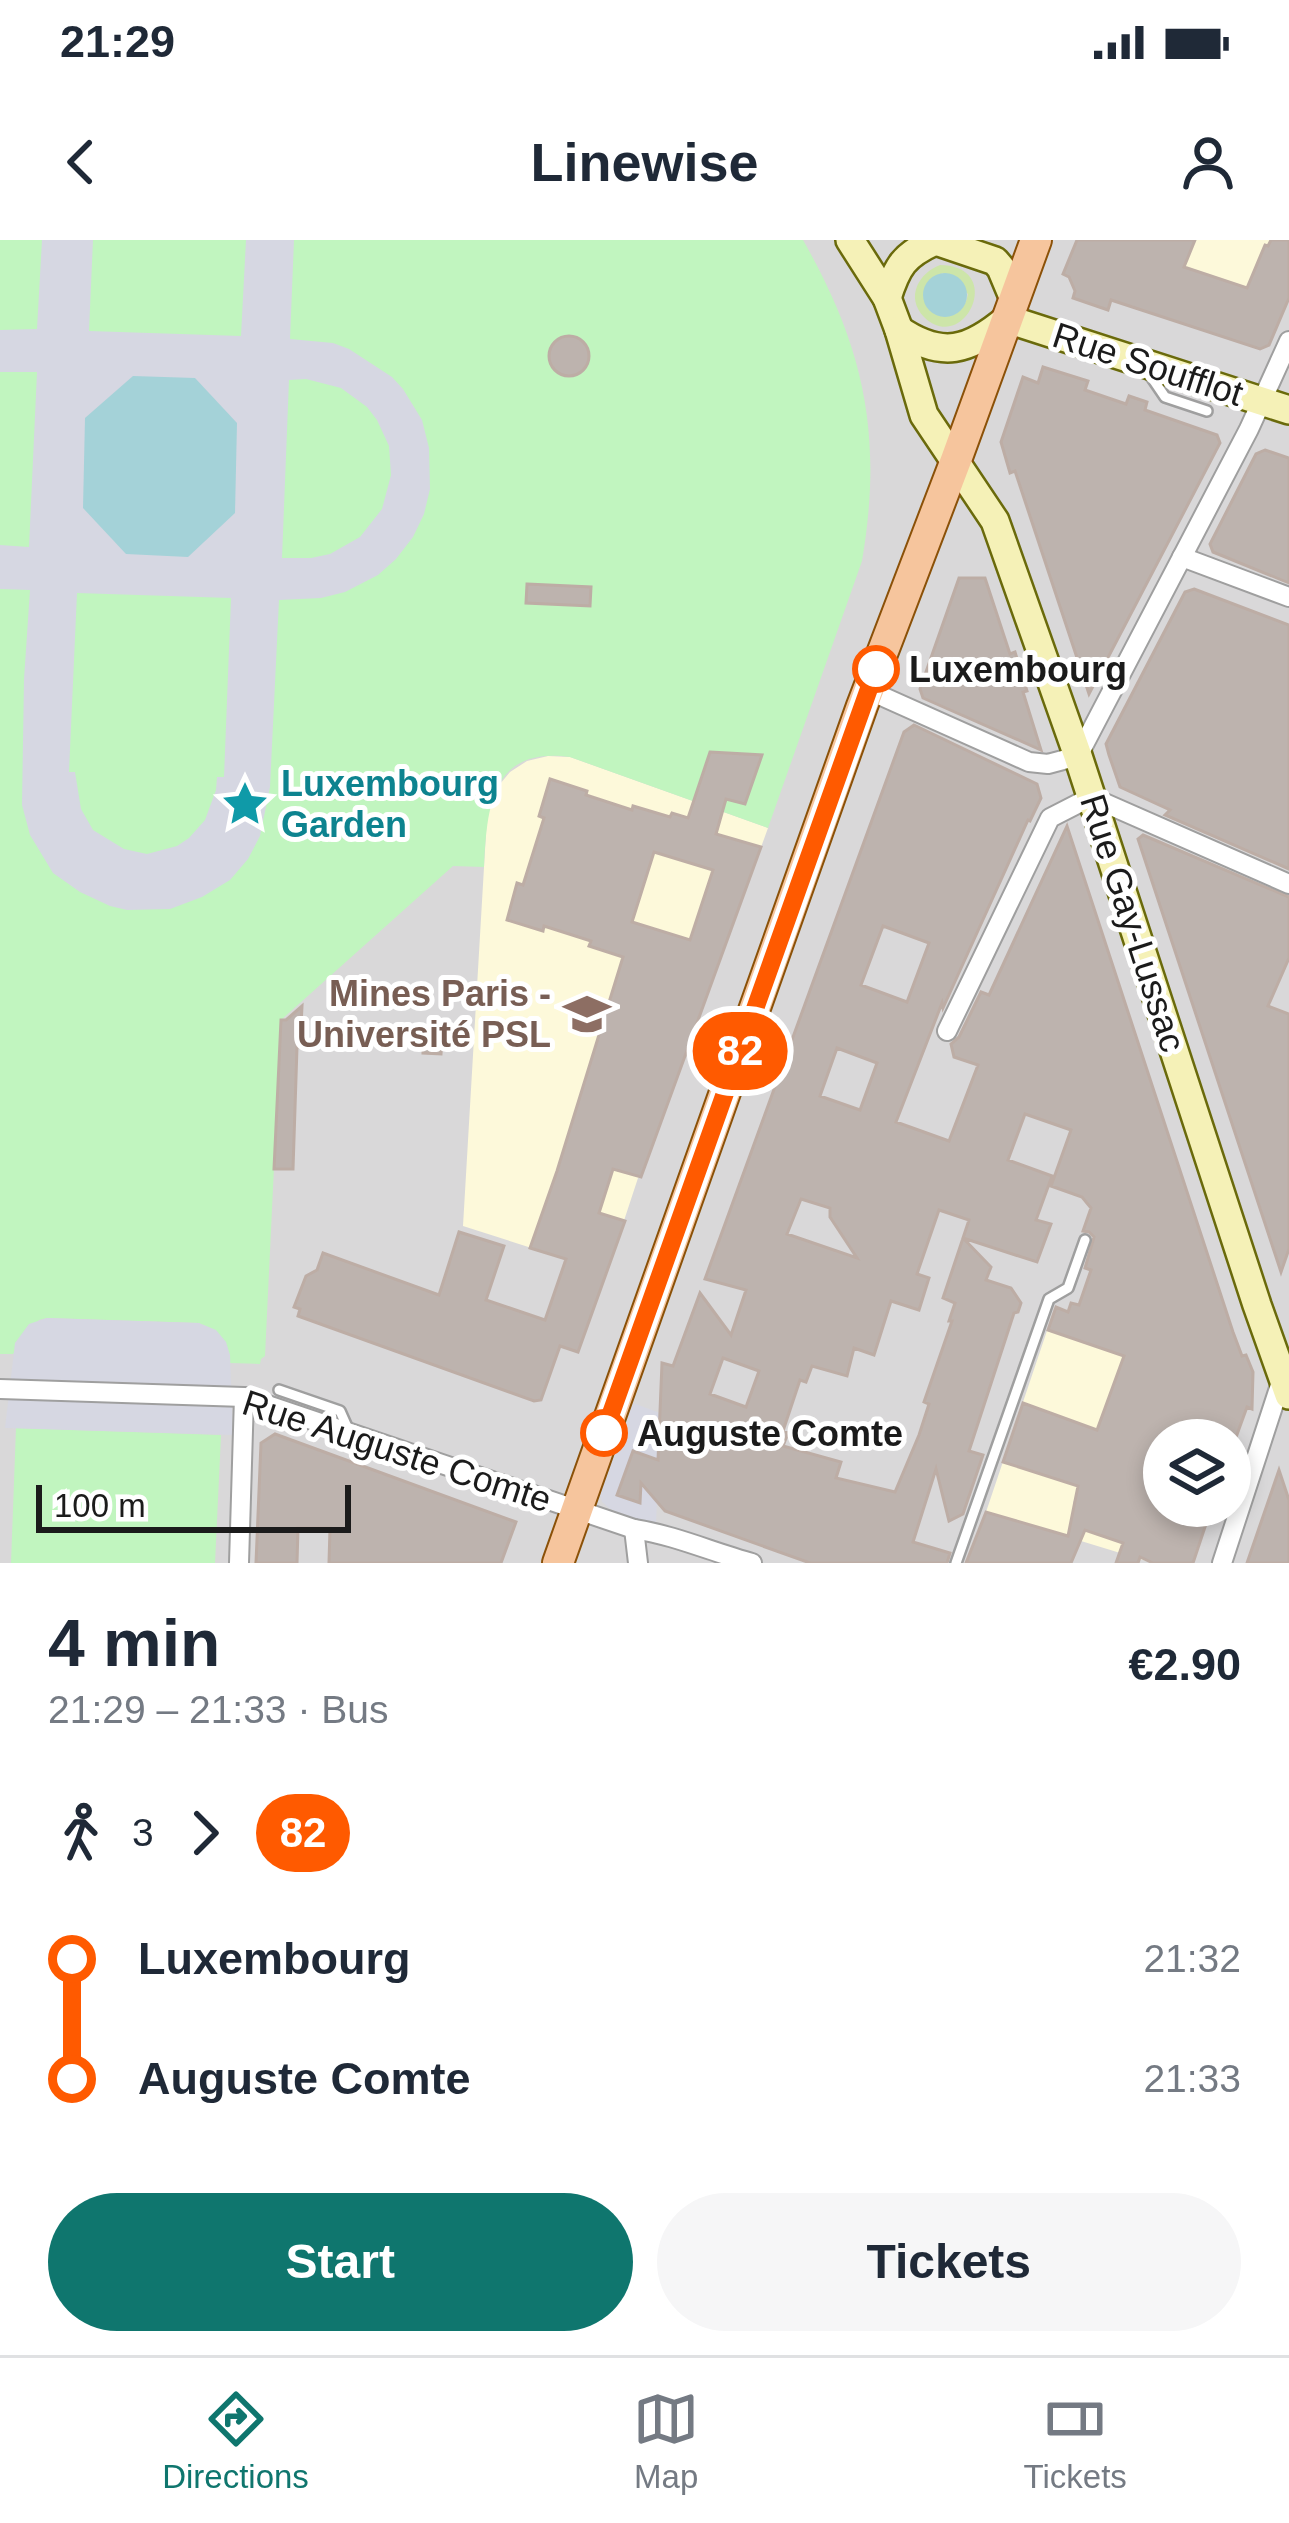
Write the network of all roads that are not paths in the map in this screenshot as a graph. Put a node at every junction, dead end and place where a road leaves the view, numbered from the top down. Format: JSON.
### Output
{"nodes":[{"id":1,"x":850,"y":240,"type":"edge"},
{"id":2,"x":934,"y":240,"type":"edge"},
{"id":3,"x":1034,"y":240,"type":"edge"},
{"id":4,"x":1001,"y":268,"type":"junction"},
{"id":5,"x":886,"y":298,"type":"junction"},
{"id":6,"x":1011,"y":309,"type":"junction"},
{"id":7,"x":899,"y":329,"type":"junction"},
{"id":8,"x":1289,"y":341,"type":"edge"},
{"id":9,"x":1141,"y":362,"type":"junction"},
{"id":10,"x":1276,"y":406,"type":"edge"},
{"id":11,"x":1207,"y":411,"type":"dead end"},
{"id":12,"x":956,"y":460,"type":"junction"},
{"id":13,"x":1182,"y":556,"type":"junction"},
{"id":14,"x":1289,"y":597,"type":"edge"},
{"id":15,"x":868,"y":690,"type":"junction"},
{"id":16,"x":1078,"y":756,"type":"junction"},
{"id":17,"x":1091,"y":797,"type":"junction"},
{"id":18,"x":1289,"y":884,"type":"edge"},
{"id":19,"x":947,"y":1031,"type":"dead end"},
{"id":20,"x":1085,"y":1240,"type":"dead end"},
{"id":21,"x":1287,"y":1376,"type":"edge"},
{"id":22,"x":0,"y":1389,"type":"edge"},
{"id":23,"x":279,"y":1390,"type":"dead end"},
{"id":24,"x":244,"y":1397,"type":"junction"},
{"id":25,"x":350,"y":1434,"type":"junction"},
{"id":26,"x":577,"y":1509,"type":"junction"},
{"id":27,"x":634,"y":1529,"type":"junction"},
{"id":28,"x":239,"y":1563,"type":"edge"},
{"id":29,"x":558,"y":1563,"type":"edge"},
{"id":30,"x":638,"y":1563,"type":"edge"},
{"id":31,"x":752,"y":1563,"type":"edge"},
{"id":32,"x":956,"y":1563,"type":"edge"},
{"id":33,"x":1222,"y":1563,"type":"edge"}],
"edges":[{"from":1,"to":5,"type":"street"},
{"from":2,"to":4,"type":"street"},
{"from":2,"to":5,"type":"street"},
{"from":3,"to":4,"type":"lane"},
{"from":3,"to":6,"type":"main road"},
{"from":4,"to":6,"type":"street"},
{"from":5,"to":7,"type":"street"},
{"from":6,"to":7,"type":"street"},
{"from":6,"to":9,"type":"street","name":"Rue Soufflot"},
{"from":6,"to":12,"type":"main road"},
{"from":7,"to":12,"type":"street","name":"Rue Gay-Lussac"},
{"from":8,"to":10,"type":"street"},
{"from":9,"to":10,"type":"street","name":"Rue Soufflot"},
{"from":9,"to":11,"type":"lane"},
{"from":10,"to":13,"type":"street"},
{"from":12,"to":15,"type":"main road"},
{"from":12,"to":16,"type":"street","name":"Rue Gay-Lussac"},
{"from":13,"to":14,"type":"street"},
{"from":13,"to":16,"type":"street"},
{"from":15,"to":16,"type":"street"},
{"from":15,"to":26,"type":"main road"},
{"from":16,"to":17,"type":"street","name":"Rue Gay-Lussac"},
{"from":17,"to":18,"type":"street"},
{"from":17,"to":19,"type":"street"},
{"from":17,"to":21,"type":"street","name":"Rue Gay-Lussac"},
{"from":20,"to":32,"type":"lane"},
{"from":21,"to":33,"type":"street"},
{"from":22,"to":24,"type":"street","name":"Rue Auguste Comte"},
{"from":23,"to":25,"type":"lane"},
{"from":24,"to":25,"type":"street","name":"Rue Auguste Comte"},
{"from":24,"to":28,"type":"street"},
{"from":25,"to":26,"type":"street","name":"Rue Auguste Comte"},
{"from":26,"to":27,"type":"street","name":"Rue Auguste Comte"},
{"from":26,"to":29,"type":"main road"},
{"from":27,"to":30,"type":"street"},
{"from":27,"to":31,"type":"street","name":"Rue Auguste Comte"}]}
